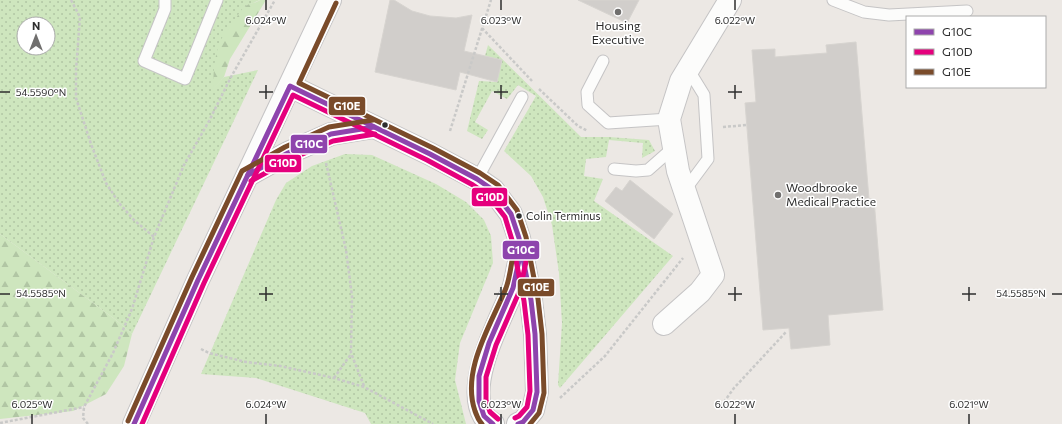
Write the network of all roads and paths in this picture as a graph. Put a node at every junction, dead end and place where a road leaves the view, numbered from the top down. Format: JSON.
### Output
{"nodes":[{"id":1,"x":71,"y":0,"type":"edge"},
{"id":2,"x":165,"y":0,"type":"edge"},
{"id":3,"x":217,"y":0,"type":"edge"},
{"id":4,"x":275,"y":0,"type":"edge"},
{"id":5,"x":330,"y":0,"type":"edge"},
{"id":6,"x":491,"y":0,"type":"edge"},
{"id":7,"x":730,"y":0,"type":"edge"},
{"id":8,"x":833,"y":0,"type":"edge"},
{"id":9,"x":967,"y":11,"type":"dead end"},
{"id":10,"x":482,"y":28,"type":"junction"},
{"id":11,"x":603,"y":60,"type":"dead end"},
{"id":12,"x":688,"y":69,"type":"junction"},
{"id":13,"x":290,"y":86,"type":"junction"},
{"id":14,"x":522,"y":97,"type":"dead end"},
{"id":15,"x":669,"y":118,"type":"junction"},
{"id":16,"x":608,"y":123,"type":"junction"},
{"id":17,"x":747,"y":125,"type":"dead end"},
{"id":18,"x":374,"y":127,"type":"junction"},
{"id":19,"x":707,"y":129,"type":"junction"},
{"id":20,"x":450,"y":131,"type":"dead end"},
{"id":21,"x":673,"y":148,"type":"junction"},
{"id":22,"x":325,"y":160,"type":"dead end"},
{"id":23,"x":614,"y":169,"type":"dead end"},
{"id":24,"x":248,"y":175,"type":"junction"},
{"id":25,"x":477,"y":179,"type":"junction"},
{"id":26,"x":685,"y":190,"type":"junction"},
{"id":27,"x":154,"y":237,"type":"junction"},
{"id":28,"x":699,"y":237,"type":"junction"},
{"id":29,"x":521,"y":252,"type":"junction"},
{"id":30,"x":664,"y":324,"type":"dead end"},
{"id":31,"x":786,"y":332,"type":"dead end"},
{"id":32,"x":201,"y":349,"type":"dead end"},
{"id":33,"x":351,"y":353,"type":"junction"},
{"id":34,"x":334,"y":378,"type":"junction"},
{"id":35,"x":364,"y":387,"type":"junction"},
{"id":36,"x":560,"y":398,"type":"dead end"},
{"id":37,"x":721,"y":406,"type":"dead end"},
{"id":38,"x":84,"y":407,"type":"junction"},
{"id":39,"x":0,"y":423,"type":"edge"},
{"id":40,"x":88,"y":424,"type":"edge"},
{"id":41,"x":134,"y":424,"type":"edge"},
{"id":42,"x":433,"y":424,"type":"edge"},
{"id":43,"x":493,"y":424,"type":"edge"},
{"id":44,"x":518,"y":424,"type":"edge"}],
"edges":[{"from":1,"to":27,"type":"path"},
{"from":2,"to":3,"type":"lane"},
{"from":4,"to":27,"type":"path"},
{"from":5,"to":13,"type":"street"},
{"from":6,"to":10,"type":"path"},
{"from":7,"to":12,"type":"street"},
{"from":8,"to":9,"type":"lane"},
{"from":10,"to":16,"type":"path"},
{"from":10,"to":20,"type":"path"},
{"from":11,"to":16,"type":"lane"},
{"from":12,"to":15,"type":"street"},
{"from":12,"to":19,"type":"lane"},
{"from":13,"to":18,"type":"street"},
{"from":13,"to":24,"type":"street"},
{"from":14,"to":25,"type":"lane"},
{"from":15,"to":16,"type":"lane"},
{"from":15,"to":21,"type":"street"},
{"from":17,"to":19,"type":"path"},
{"from":18,"to":24,"type":"street"},
{"from":18,"to":25,"type":"street"},
{"from":19,"to":26,"type":"lane"},
{"from":21,"to":23,"type":"lane"},
{"from":21,"to":26,"type":"street"},
{"from":22,"to":33,"type":"path"},
{"from":24,"to":41,"type":"street"},
{"from":25,"to":29,"type":"street"},
{"from":26,"to":28,"type":"street"},
{"from":27,"to":38,"type":"path"},
{"from":28,"to":30,"type":"street"},
{"from":28,"to":36,"type":"path"},
{"from":29,"to":43,"type":"street"},
{"from":29,"to":44,"type":"street"},
{"from":31,"to":37,"type":"path"},
{"from":32,"to":34,"type":"path"},
{"from":33,"to":34,"type":"path"},
{"from":33,"to":35,"type":"path"},
{"from":34,"to":35,"type":"path"},
{"from":35,"to":42,"type":"path"},
{"from":38,"to":39,"type":"path"},
{"from":38,"to":40,"type":"path"}]}
